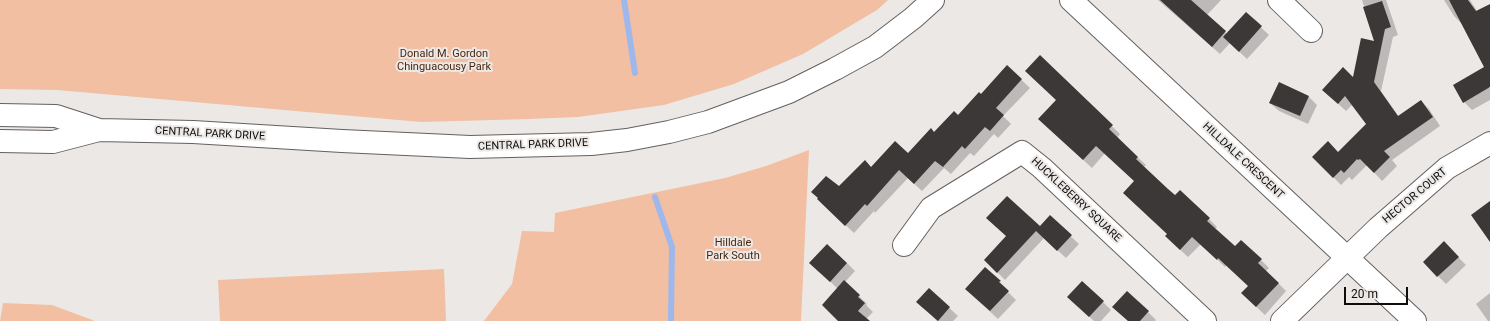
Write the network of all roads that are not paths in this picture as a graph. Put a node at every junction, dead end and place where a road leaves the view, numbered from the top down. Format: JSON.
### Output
{"nodes":[{"id":1,"x":933,"y":0,"type":"edge"},
{"id":2,"x":1071,"y":0,"type":"edge"},
{"id":3,"x":1279,"y":0,"type":"edge"},
{"id":4,"x":1311,"y":31,"type":"dead end"},
{"id":5,"x":0,"y":115,"type":"edge"},
{"id":6,"x":99,"y":130,"type":"junction"},
{"id":7,"x":0,"y":142,"type":"edge"},
{"id":8,"x":1490,"y":143,"type":"edge"},
{"id":9,"x":904,"y":245,"type":"dead end"},
{"id":10,"x":1347,"y":258,"type":"junction"},
{"id":11,"x":1205,"y":321,"type":"edge"},
{"id":12,"x":1282,"y":321,"type":"edge"},
{"id":13,"x":1415,"y":321,"type":"edge"}],
"edges":[{"from":1,"to":6,"type":"street","name":"CENTRAL PARK DRIVE"},
{"from":2,"to":10,"type":"street","name":"HILLDALE CRESCENT"},
{"from":3,"to":4,"type":"street"},
{"from":5,"to":6,"type":"street","name":"CENTRAL PARK DRIVE"},
{"from":6,"to":7,"type":"street","name":"CENTRAL PARK DRIVE"},
{"from":8,"to":10,"type":"street","name":"HECTOR COURT"},
{"from":9,"to":11,"type":"street","name":"HUCKLEBERRY SQUARE"},
{"from":10,"to":12,"type":"street","name":"HECTOR COURT"},
{"from":10,"to":13,"type":"street","name":"HILLDALE CRESCENT"}]}
